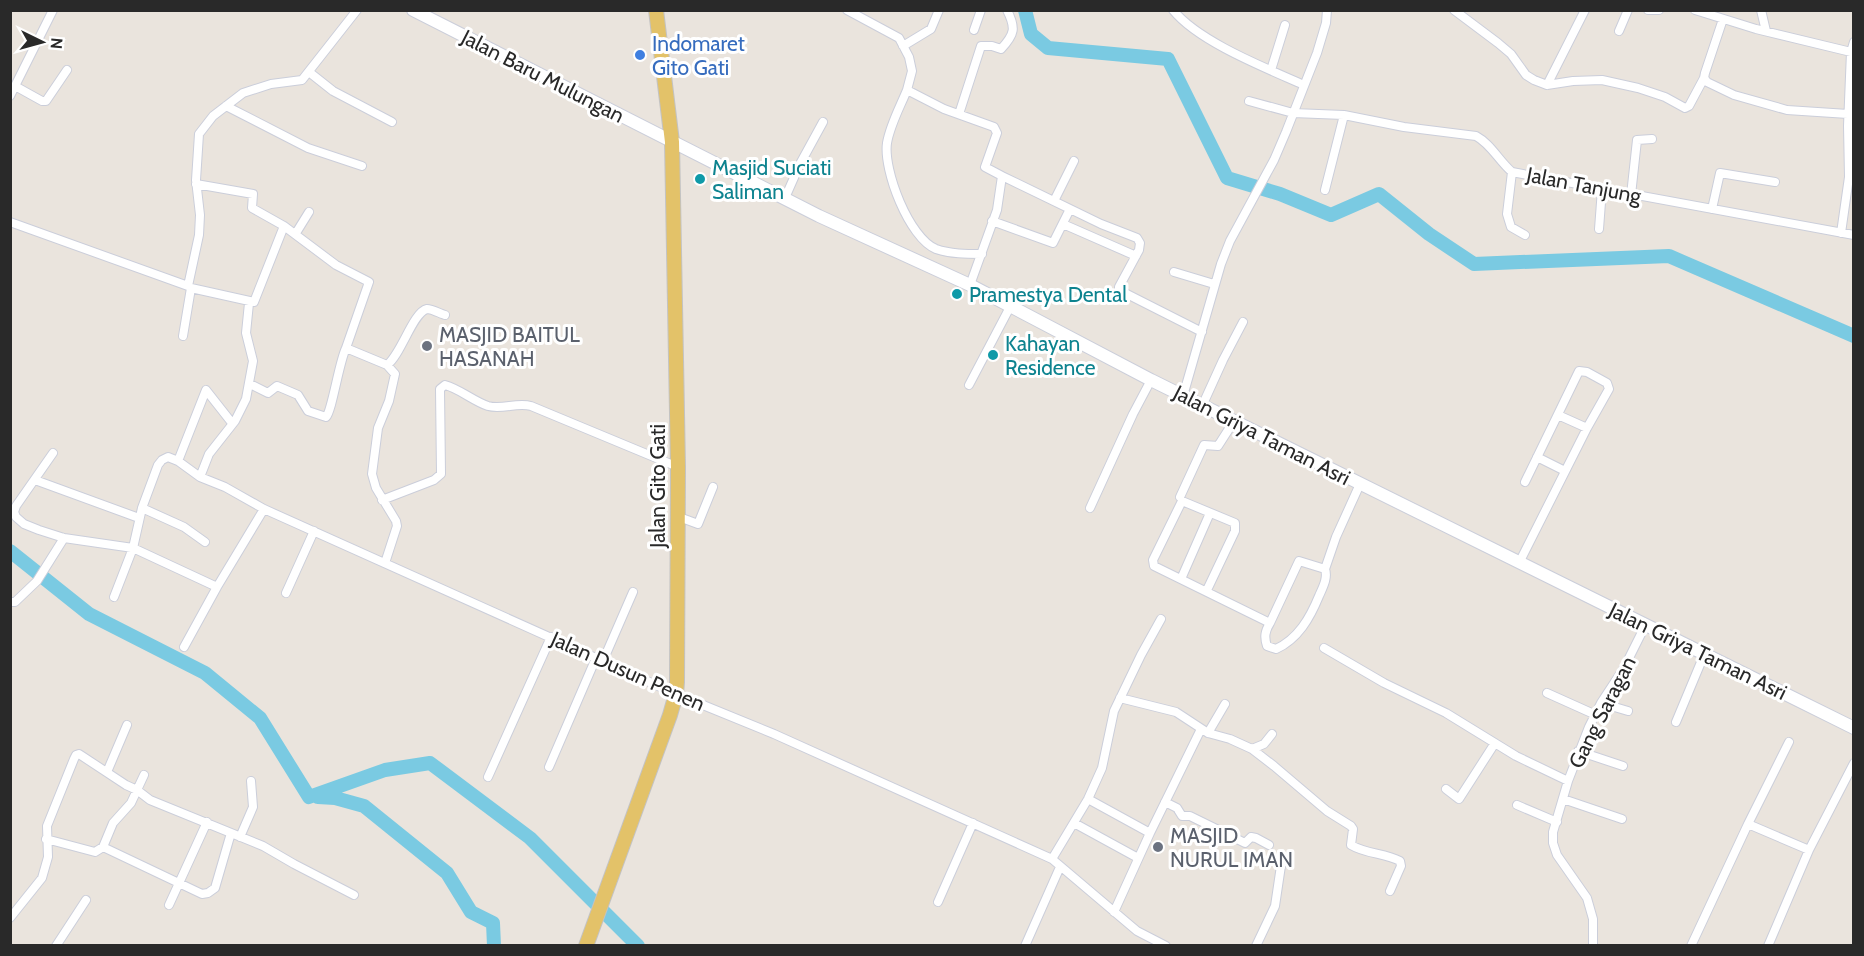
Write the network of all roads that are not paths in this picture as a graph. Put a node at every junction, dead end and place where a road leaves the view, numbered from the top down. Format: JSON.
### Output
{"nodes":[{"id":1,"x":53,"y":10,"type":"edge"},
{"id":2,"x":357,"y":10,"type":"edge"},
{"id":3,"x":413,"y":10,"type":"edge"},
{"id":4,"x":656,"y":10,"type":"edge"},
{"id":5,"x":847,"y":10,"type":"edge"},
{"id":6,"x":939,"y":10,"type":"edge"},
{"id":7,"x":981,"y":10,"type":"edge"},
{"id":8,"x":1006,"y":10,"type":"edge"},
{"id":9,"x":1173,"y":10,"type":"edge"},
{"id":10,"x":1327,"y":10,"type":"edge"},
{"id":11,"x":1454,"y":10,"type":"edge"},
{"id":12,"x":1585,"y":10,"type":"edge"},
{"id":13,"x":1628,"y":10,"type":"edge"},
{"id":14,"x":1648,"y":10,"type":"edge"},
{"id":15,"x":1659,"y":10,"type":"edge"},
{"id":16,"x":1695,"y":10,"type":"edge"},
{"id":17,"x":1761,"y":10,"type":"edge"},
{"id":18,"x":1723,"y":19,"type":"junction"},
{"id":19,"x":1285,"y":26,"type":"dead end"},
{"id":20,"x":974,"y":30,"type":"dead end"},
{"id":21,"x":1766,"y":31,"type":"junction"},
{"id":22,"x":1618,"y":32,"type":"dead end"},
{"id":23,"x":1854,"y":42,"type":"edge"},
{"id":24,"x":903,"y":46,"type":"junction"},
{"id":25,"x":1851,"y":52,"type":"junction"},
{"id":26,"x":67,"y":70,"type":"dead end"},
{"id":27,"x":1271,"y":70,"type":"junction"},
{"id":28,"x":309,"y":72,"type":"junction"},
{"id":29,"x":1704,"y":78,"type":"junction"},
{"id":30,"x":1304,"y":85,"type":"junction"},
{"id":31,"x":1547,"y":85,"type":"junction"},
{"id":32,"x":15,"y":86,"type":"junction"},
{"id":33,"x":907,"y":90,"type":"junction"},
{"id":34,"x":10,"y":96,"type":"edge"},
{"id":35,"x":1249,"y":100,"type":"dead end"},
{"id":36,"x":226,"y":106,"type":"junction"},
{"id":37,"x":1293,"y":113,"type":"junction"},
{"id":38,"x":959,"y":114,"type":"junction"},
{"id":39,"x":1848,"y":114,"type":"junction"},
{"id":40,"x":1344,"y":115,"type":"junction"},
{"id":41,"x":392,"y":122,"type":"dead end"},
{"id":42,"x":823,"y":122,"type":"dead end"},
{"id":43,"x":1652,"y":139,"type":"dead end"},
{"id":44,"x":672,"y":142,"type":"junction"},
{"id":45,"x":1074,"y":161,"type":"dead end"},
{"id":46,"x":362,"y":166,"type":"dead end"},
{"id":47,"x":1512,"y":172,"type":"junction"},
{"id":48,"x":1002,"y":176,"type":"junction"},
{"id":49,"x":1775,"y":182,"type":"dead end"},
{"id":50,"x":196,"y":184,"type":"junction"},
{"id":51,"x":1602,"y":189,"type":"junction"},
{"id":52,"x":1325,"y":190,"type":"dead end"},
{"id":53,"x":1631,"y":195,"type":"junction"},
{"id":54,"x":784,"y":198,"type":"junction"},
{"id":55,"x":1054,"y":201,"type":"junction"},
{"id":56,"x":1070,"y":209,"type":"junction"},
{"id":57,"x":1712,"y":209,"type":"junction"},
{"id":58,"x":309,"y":212,"type":"dead end"},
{"id":59,"x":992,"y":221,"type":"junction"},
{"id":60,"x":10,"y":222,"type":"edge"},
{"id":61,"x":1063,"y":224,"type":"junction"},
{"id":62,"x":284,"y":226,"type":"junction"},
{"id":63,"x":1599,"y":229,"type":"dead end"},
{"id":64,"x":296,"y":233,"type":"junction"},
{"id":65,"x":1841,"y":233,"type":"junction"},
{"id":66,"x":1525,"y":235,"type":"dead end"},
{"id":67,"x":1854,"y":235,"type":"edge"},
{"id":68,"x":982,"y":254,"type":"junction"},
{"id":69,"x":1136,"y":256,"type":"junction"},
{"id":70,"x":1174,"y":272,"type":"dead end"},
{"id":71,"x":1215,"y":284,"type":"junction"},
{"id":72,"x":970,"y":285,"type":"junction"},
{"id":73,"x":189,"y":287,"type":"junction"},
{"id":74,"x":249,"y":303,"type":"junction"},
{"id":75,"x":1010,"y":307,"type":"junction"},
{"id":76,"x":445,"y":315,"type":"dead end"},
{"id":77,"x":1244,"y":322,"type":"dead end"},
{"id":78,"x":1203,"y":333,"type":"junction"},
{"id":79,"x":183,"y":336,"type":"dead end"},
{"id":80,"x":346,"y":348,"type":"junction"},
{"id":81,"x":387,"y":365,"type":"junction"},
{"id":82,"x":1151,"y":380,"type":"junction"},
{"id":83,"x":250,"y":384,"type":"junction"},
{"id":84,"x":969,"y":385,"type":"dead end"},
{"id":85,"x":1184,"y":396,"type":"junction"},
{"id":86,"x":1203,"y":404,"type":"junction"},
{"id":87,"x":1558,"y":415,"type":"junction"},
{"id":88,"x":236,"y":419,"type":"junction"},
{"id":89,"x":1234,"y":421,"type":"junction"},
{"id":90,"x":1587,"y":428,"type":"junction"},
{"id":91,"x":53,"y":453,"type":"dead end"},
{"id":92,"x":1537,"y":457,"type":"junction"},
{"id":93,"x":178,"y":461,"type":"junction"},
{"id":94,"x":678,"y":467,"type":"junction"},
{"id":95,"x":1565,"y":471,"type":"junction"},
{"id":96,"x":200,"y":477,"type":"junction"},
{"id":97,"x":35,"y":480,"type":"junction"},
{"id":98,"x":1525,"y":482,"type":"dead end"},
{"id":99,"x":1360,"y":484,"type":"junction"},
{"id":100,"x":713,"y":488,"type":"dead end"},
{"id":101,"x":1180,"y":497,"type":"dead end"},
{"id":102,"x":382,"y":500,"type":"junction"},
{"id":103,"x":142,"y":508,"type":"junction"},
{"id":104,"x":1090,"y":508,"type":"dead end"},
{"id":105,"x":264,"y":509,"type":"junction"},
{"id":106,"x":1210,"y":513,"type":"junction"},
{"id":107,"x":679,"y":517,"type":"junction"},
{"id":108,"x":140,"y":518,"type":"junction"},
{"id":109,"x":314,"y":531,"type":"junction"},
{"id":110,"x":64,"y":538,"type":"junction"},
{"id":111,"x":205,"y":542,"type":"dead end"},
{"id":112,"x":133,"y":548,"type":"junction"},
{"id":113,"x":385,"y":563,"type":"junction"},
{"id":114,"x":1519,"y":563,"type":"junction"},
{"id":115,"x":1325,"y":569,"type":"junction"},
{"id":116,"x":1181,"y":579,"type":"junction"},
{"id":117,"x":217,"y":587,"type":"junction"},
{"id":118,"x":1207,"y":591,"type":"junction"},
{"id":119,"x":633,"y":592,"type":"dead end"},
{"id":120,"x":286,"y":593,"type":"dead end"},
{"id":121,"x":114,"y":597,"type":"dead end"},
{"id":122,"x":10,"y":602,"type":"edge"},
{"id":123,"x":1161,"y":619,"type":"dead end"},
{"id":124,"x":1270,"y":622,"type":"junction"},
{"id":125,"x":1646,"y":624,"type":"junction"},
{"id":126,"x":552,"y":637,"type":"junction"},
{"id":127,"x":183,"y":647,"type":"dead end"},
{"id":128,"x":1324,"y":648,"type":"dead end"},
{"id":129,"x":1704,"y":656,"type":"junction"},
{"id":130,"x":600,"y":659,"type":"junction"},
{"id":131,"x":1547,"y":693,"type":"dead end"},
{"id":132,"x":676,"y":694,"type":"junction"},
{"id":133,"x":1120,"y":698,"type":"junction"},
{"id":134,"x":1601,"y":703,"type":"junction"},
{"id":135,"x":1225,"y":704,"type":"dead end"},
{"id":136,"x":1628,"y":711,"type":"dead end"},
{"id":137,"x":1596,"y":715,"type":"junction"},
{"id":138,"x":1676,"y":722,"type":"dead end"},
{"id":139,"x":127,"y":725,"type":"dead end"},
{"id":140,"x":1854,"y":728,"type":"edge"},
{"id":141,"x":1205,"y":731,"type":"junction"},
{"id":142,"x":1272,"y":734,"type":"dead end"},
{"id":143,"x":1789,"y":742,"type":"dead end"},
{"id":144,"x":1496,"y":743,"type":"junction"},
{"id":145,"x":1252,"y":749,"type":"junction"},
{"id":146,"x":1578,"y":752,"type":"junction"},
{"id":147,"x":1854,"y":764,"type":"edge"},
{"id":148,"x":1623,"y":766,"type":"dead end"},
{"id":149,"x":549,"y":767,"type":"dead end"},
{"id":150,"x":107,"y":772,"type":"junction"},
{"id":151,"x":144,"y":775,"type":"dead end"},
{"id":152,"x":488,"y":777,"type":"dead end"},
{"id":153,"x":1568,"y":780,"type":"junction"},
{"id":154,"x":251,"y":782,"type":"dead end"},
{"id":155,"x":1446,"y":789,"type":"dead end"},
{"id":156,"x":137,"y":790,"type":"junction"},
{"id":157,"x":1088,"y":799,"type":"junction"},
{"id":158,"x":1563,"y":799,"type":"junction"},
{"id":159,"x":1165,"y":802,"type":"junction"},
{"id":160,"x":1517,"y":805,"type":"dead end"},
{"id":161,"x":1622,"y":819,"type":"dead end"},
{"id":162,"x":207,"y":822,"type":"junction"},
{"id":163,"x":1557,"y":822,"type":"junction"},
{"id":164,"x":974,"y":823,"type":"junction"},
{"id":165,"x":1074,"y":823,"type":"junction"},
{"id":166,"x":1748,"y":824,"type":"junction"},
{"id":167,"x":1149,"y":832,"type":"junction"},
{"id":168,"x":231,"y":833,"type":"junction"},
{"id":169,"x":240,"y":837,"type":"junction"},
{"id":170,"x":46,"y":839,"type":"junction"},
{"id":171,"x":1269,"y":846,"type":"dead end"},
{"id":172,"x":104,"y":847,"type":"junction"},
{"id":173,"x":1809,"y":850,"type":"junction"},
{"id":174,"x":1138,"y":858,"type":"junction"},
{"id":175,"x":1052,"y":859,"type":"junction"},
{"id":176,"x":1282,"y":859,"type":"dead end"},
{"id":177,"x":1060,"y":867,"type":"junction"},
{"id":178,"x":180,"y":884,"type":"junction"},
{"id":179,"x":1390,"y":891,"type":"dead end"},
{"id":180,"x":354,"y":895,"type":"dead end"},
{"id":181,"x":86,"y":900,"type":"dead end"},
{"id":182,"x":938,"y":902,"type":"dead end"},
{"id":183,"x":169,"y":905,"type":"dead end"},
{"id":184,"x":1114,"y":912,"type":"junction"},
{"id":185,"x":10,"y":918,"type":"edge"},
{"id":186,"x":56,"y":945,"type":"edge"},
{"id":187,"x":586,"y":945,"type":"edge"},
{"id":188,"x":1025,"y":945,"type":"edge"},
{"id":189,"x":1166,"y":945,"type":"edge"},
{"id":190,"x":1256,"y":945,"type":"edge"},
{"id":191,"x":1593,"y":945,"type":"edge"},
{"id":192,"x":1691,"y":945,"type":"edge"},
{"id":193,"x":1768,"y":945,"type":"edge"}],
"edges":[{"from":1,"to":32,"type":"street"},
{"from":2,"to":28,"type":"street"},
{"from":3,"to":44,"type":"street","name":"Jalan Baru Mulungan"},
{"from":4,"to":44,"type":"main road","name":"Jalan Gito Gati"},
{"from":5,"to":24,"type":"street"},
{"from":6,"to":24,"type":"street"},
{"from":7,"to":20,"type":"street"},
{"from":8,"to":38,"type":"street"},
{"from":9,"to":27,"type":"street"},
{"from":10,"to":30,"type":"street"},
{"from":11,"to":31,"type":"street"},
{"from":12,"to":31,"type":"street"},
{"from":13,"to":22,"type":"street"},
{"from":14,"to":15,"type":"street"},
{"from":16,"to":18,"type":"street"},
{"from":17,"to":21,"type":"street"},
{"from":18,"to":21,"type":"street"},
{"from":18,"to":29,"type":"street"},
{"from":19,"to":27,"type":"street"},
{"from":21,"to":25,"type":"street"},
{"from":23,"to":25,"type":"street"},
{"from":24,"to":33,"type":"street"},
{"from":25,"to":39,"type":"street"},
{"from":26,"to":32,"type":"street"},
{"from":27,"to":30,"type":"street"},
{"from":28,"to":36,"type":"street"},
{"from":28,"to":41,"type":"street"},
{"from":29,"to":31,"type":"street"},
{"from":29,"to":39,"type":"street"},
{"from":30,"to":37,"type":"street"},
{"from":32,"to":34,"type":"street"},
{"from":33,"to":38,"type":"street"},
{"from":33,"to":68,"type":"street"},
{"from":35,"to":37,"type":"street","name":"Jalan Tanjung"},
{"from":36,"to":46,"type":"street"},
{"from":36,"to":50,"type":"street"},
{"from":37,"to":40,"type":"street","name":"Jalan Tanjung"},
{"from":37,"to":71,"type":"street"},
{"from":38,"to":48,"type":"street"},
{"from":39,"to":65,"type":"street"},
{"from":40,"to":47,"type":"street","name":"Jalan Tanjung"},
{"from":40,"to":52,"type":"street"},
{"from":42,"to":54,"type":"street"},
{"from":43,"to":53,"type":"street"},
{"from":44,"to":54,"type":"street","name":"Jalan Griya Taman Asri"},
{"from":44,"to":94,"type":"main road","name":"Jalan Gito Gati"},
{"from":45,"to":55,"type":"street"},
{"from":47,"to":51,"type":"street","name":"Jalan Tanjung"},
{"from":47,"to":66,"type":"street"},
{"from":48,"to":55,"type":"street"},
{"from":48,"to":59,"type":"street"},
{"from":49,"to":57,"type":"street"},
{"from":50,"to":62,"type":"street"},
{"from":50,"to":73,"type":"street"},
{"from":51,"to":53,"type":"street","name":"Jalan Tanjung"},
{"from":51,"to":63,"type":"street"},
{"from":53,"to":57,"type":"street","name":"Jalan Tanjung"},
{"from":54,"to":72,"type":"street","name":"Jalan Griya Taman Asri"},
{"from":55,"to":56,"type":"street"},
{"from":56,"to":61,"type":"street"},
{"from":56,"to":69,"type":"street"},
{"from":57,"to":65,"type":"street","name":"Jalan Tanjung"},
{"from":58,"to":64,"type":"street"},
{"from":59,"to":61,"type":"street"},
{"from":59,"to":68,"type":"street"},
{"from":60,"to":73,"type":"street"},
{"from":61,"to":69,"type":"street"},
{"from":62,"to":64,"type":"street"},
{"from":62,"to":74,"type":"street"},
{"from":64,"to":80,"type":"street"},
{"from":65,"to":67,"type":"street","name":"Jalan Tanjung"},
{"from":68,"to":72,"type":"street"},
{"from":69,"to":78,"type":"street"},
{"from":70,"to":71,"type":"street"},
{"from":71,"to":78,"type":"street"},
{"from":72,"to":75,"type":"street","name":"Jalan Griya Taman Asri"},
{"from":73,"to":74,"type":"street"},
{"from":73,"to":79,"type":"street"},
{"from":74,"to":83,"type":"street"},
{"from":75,"to":82,"type":"street","name":"Jalan Griya Taman Asri"},
{"from":75,"to":84,"type":"street"},
{"from":76,"to":81,"type":"street"},
{"from":77,"to":86,"type":"street"},
{"from":78,"to":85,"type":"street"},
{"from":80,"to":81,"type":"street"},
{"from":80,"to":83,"type":"street"},
{"from":81,"to":102,"type":"street"},
{"from":82,"to":85,"type":"street","name":"Jalan Griya Taman Asri"},
{"from":82,"to":104,"type":"street"},
{"from":83,"to":88,"type":"street"},
{"from":85,"to":86,"type":"street","name":"Jalan Griya Taman Asri"},
{"from":86,"to":89,"type":"street","name":"Jalan Griya Taman Asri"},
{"from":87,"to":90,"type":"street"},
{"from":87,"to":90,"type":"street"},
{"from":87,"to":92,"type":"street"},
{"from":88,"to":93,"type":"street"},
{"from":88,"to":96,"type":"street"},
{"from":89,"to":99,"type":"street","name":"Jalan Griya Taman Asri"},
{"from":89,"to":101,"type":"street"},
{"from":90,"to":95,"type":"street"},
{"from":91,"to":97,"type":"street"},
{"from":92,"to":95,"type":"street"},
{"from":92,"to":98,"type":"street"},
{"from":93,"to":96,"type":"street","name":"Jalan Dusun Penen"},
{"from":93,"to":103,"type":"street"},
{"from":94,"to":102,"type":"street"},
{"from":94,"to":107,"type":"main road","name":"Jalan Gito Gati"},
{"from":95,"to":114,"type":"street"},
{"from":96,"to":105,"type":"street","name":"Jalan Dusun Penen"},
{"from":97,"to":108,"type":"street"},
{"from":97,"to":110,"type":"street"},
{"from":99,"to":114,"type":"street","name":"Jalan Griya Taman Asri"},
{"from":99,"to":115,"type":"street"},
{"from":100,"to":107,"type":"street"},
{"from":102,"to":113,"type":"street"},
{"from":103,"to":108,"type":"street"},
{"from":103,"to":111,"type":"street"},
{"from":105,"to":109,"type":"street","name":"Jalan Dusun Penen"},
{"from":105,"to":117,"type":"street"},
{"from":106,"to":116,"type":"street"},
{"from":106,"to":116,"type":"street"},
{"from":106,"to":118,"type":"street"},
{"from":107,"to":132,"type":"main road","name":"Jalan Gito Gati"},
{"from":108,"to":112,"type":"street"},
{"from":109,"to":113,"type":"street","name":"Jalan Dusun Penen"},
{"from":109,"to":120,"type":"street"},
{"from":110,"to":112,"type":"street"},
{"from":110,"to":122,"type":"street"},
{"from":112,"to":117,"type":"street"},
{"from":112,"to":121,"type":"street"},
{"from":113,"to":126,"type":"street","name":"Jalan Dusun Penen"},
{"from":114,"to":125,"type":"street","name":"Jalan Griya Taman Asri"},
{"from":115,"to":124,"type":"street"},
{"from":115,"to":124,"type":"street"},
{"from":116,"to":118,"type":"street"},
{"from":117,"to":127,"type":"street"},
{"from":118,"to":124,"type":"street"},
{"from":119,"to":130,"type":"street"},
{"from":123,"to":133,"type":"street"},
{"from":125,"to":129,"type":"street","name":"Jalan Griya Taman Asri"},
{"from":125,"to":134,"type":"street","name":"Gang Saragan"},
{"from":126,"to":130,"type":"street","name":"Jalan Dusun Penen"},
{"from":126,"to":152,"type":"street"},
{"from":128,"to":144,"type":"street"},
{"from":129,"to":138,"type":"street"},
{"from":129,"to":140,"type":"street","name":"Jalan Griya Taman Asri"},
{"from":130,"to":132,"type":"street","name":"Jalan Dusun Penen"},
{"from":130,"to":149,"type":"street"},
{"from":131,"to":137,"type":"street"},
{"from":132,"to":164,"type":"street","name":"Jalan Dusun Penen"},
{"from":132,"to":187,"type":"main road","name":"Jalan Gito Gati"},
{"from":133,"to":141,"type":"street"},
{"from":133,"to":157,"type":"street"},
{"from":134,"to":136,"type":"street"},
{"from":134,"to":137,"type":"street","name":"Gang Saragan"},
{"from":135,"to":141,"type":"street"},
{"from":137,"to":146,"type":"street","name":"Gang Saragan"},
{"from":139,"to":150,"type":"street"},
{"from":141,"to":145,"type":"street"},
{"from":141,"to":159,"type":"street"},
{"from":142,"to":145,"type":"street"},
{"from":143,"to":166,"type":"street"},
{"from":144,"to":153,"type":"street"},
{"from":144,"to":155,"type":"street"},
{"from":145,"to":179,"type":"street"},
{"from":146,"to":148,"type":"street"},
{"from":146,"to":153,"type":"street","name":"Gang Saragan"},
{"from":147,"to":173,"type":"street"},
{"from":150,"to":156,"type":"street"},
{"from":150,"to":170,"type":"street"},
{"from":151,"to":156,"type":"street"},
{"from":153,"to":158,"type":"street","name":"Gang Saragan"},
{"from":154,"to":169,"type":"street"},
{"from":156,"to":162,"type":"street"},
{"from":156,"to":172,"type":"street"},
{"from":157,"to":165,"type":"street"},
{"from":157,"to":167,"type":"street"},
{"from":158,"to":161,"type":"street"},
{"from":158,"to":163,"type":"street","name":"Gang Saragan"},
{"from":159,"to":167,"type":"street"},
{"from":159,"to":171,"type":"street"},
{"from":160,"to":163,"type":"street"},
{"from":162,"to":168,"type":"street"},
{"from":162,"to":178,"type":"street"},
{"from":163,"to":191,"type":"street","name":"Gang Saragan"},
{"from":164,"to":175,"type":"street","name":"Jalan Dusun Penen"},
{"from":164,"to":182,"type":"street"},
{"from":165,"to":174,"type":"street"},
{"from":165,"to":175,"type":"street"},
{"from":166,"to":173,"type":"street"},
{"from":166,"to":192,"type":"street"},
{"from":167,"to":174,"type":"street"},
{"from":168,"to":169,"type":"street"},
{"from":168,"to":178,"type":"street"},
{"from":169,"to":180,"type":"street"},
{"from":170,"to":172,"type":"street"},
{"from":170,"to":185,"type":"street"},
{"from":172,"to":178,"type":"street"},
{"from":173,"to":193,"type":"street"},
{"from":174,"to":184,"type":"street"},
{"from":175,"to":177,"type":"street","name":"Jalan Dusun Penen"},
{"from":176,"to":190,"type":"street"},
{"from":177,"to":184,"type":"street","name":"Jalan Dusun Penen"},
{"from":177,"to":188,"type":"street"},
{"from":178,"to":183,"type":"street"},
{"from":181,"to":186,"type":"street"},
{"from":184,"to":189,"type":"street","name":"Jalan Dusun Penen"}]}
